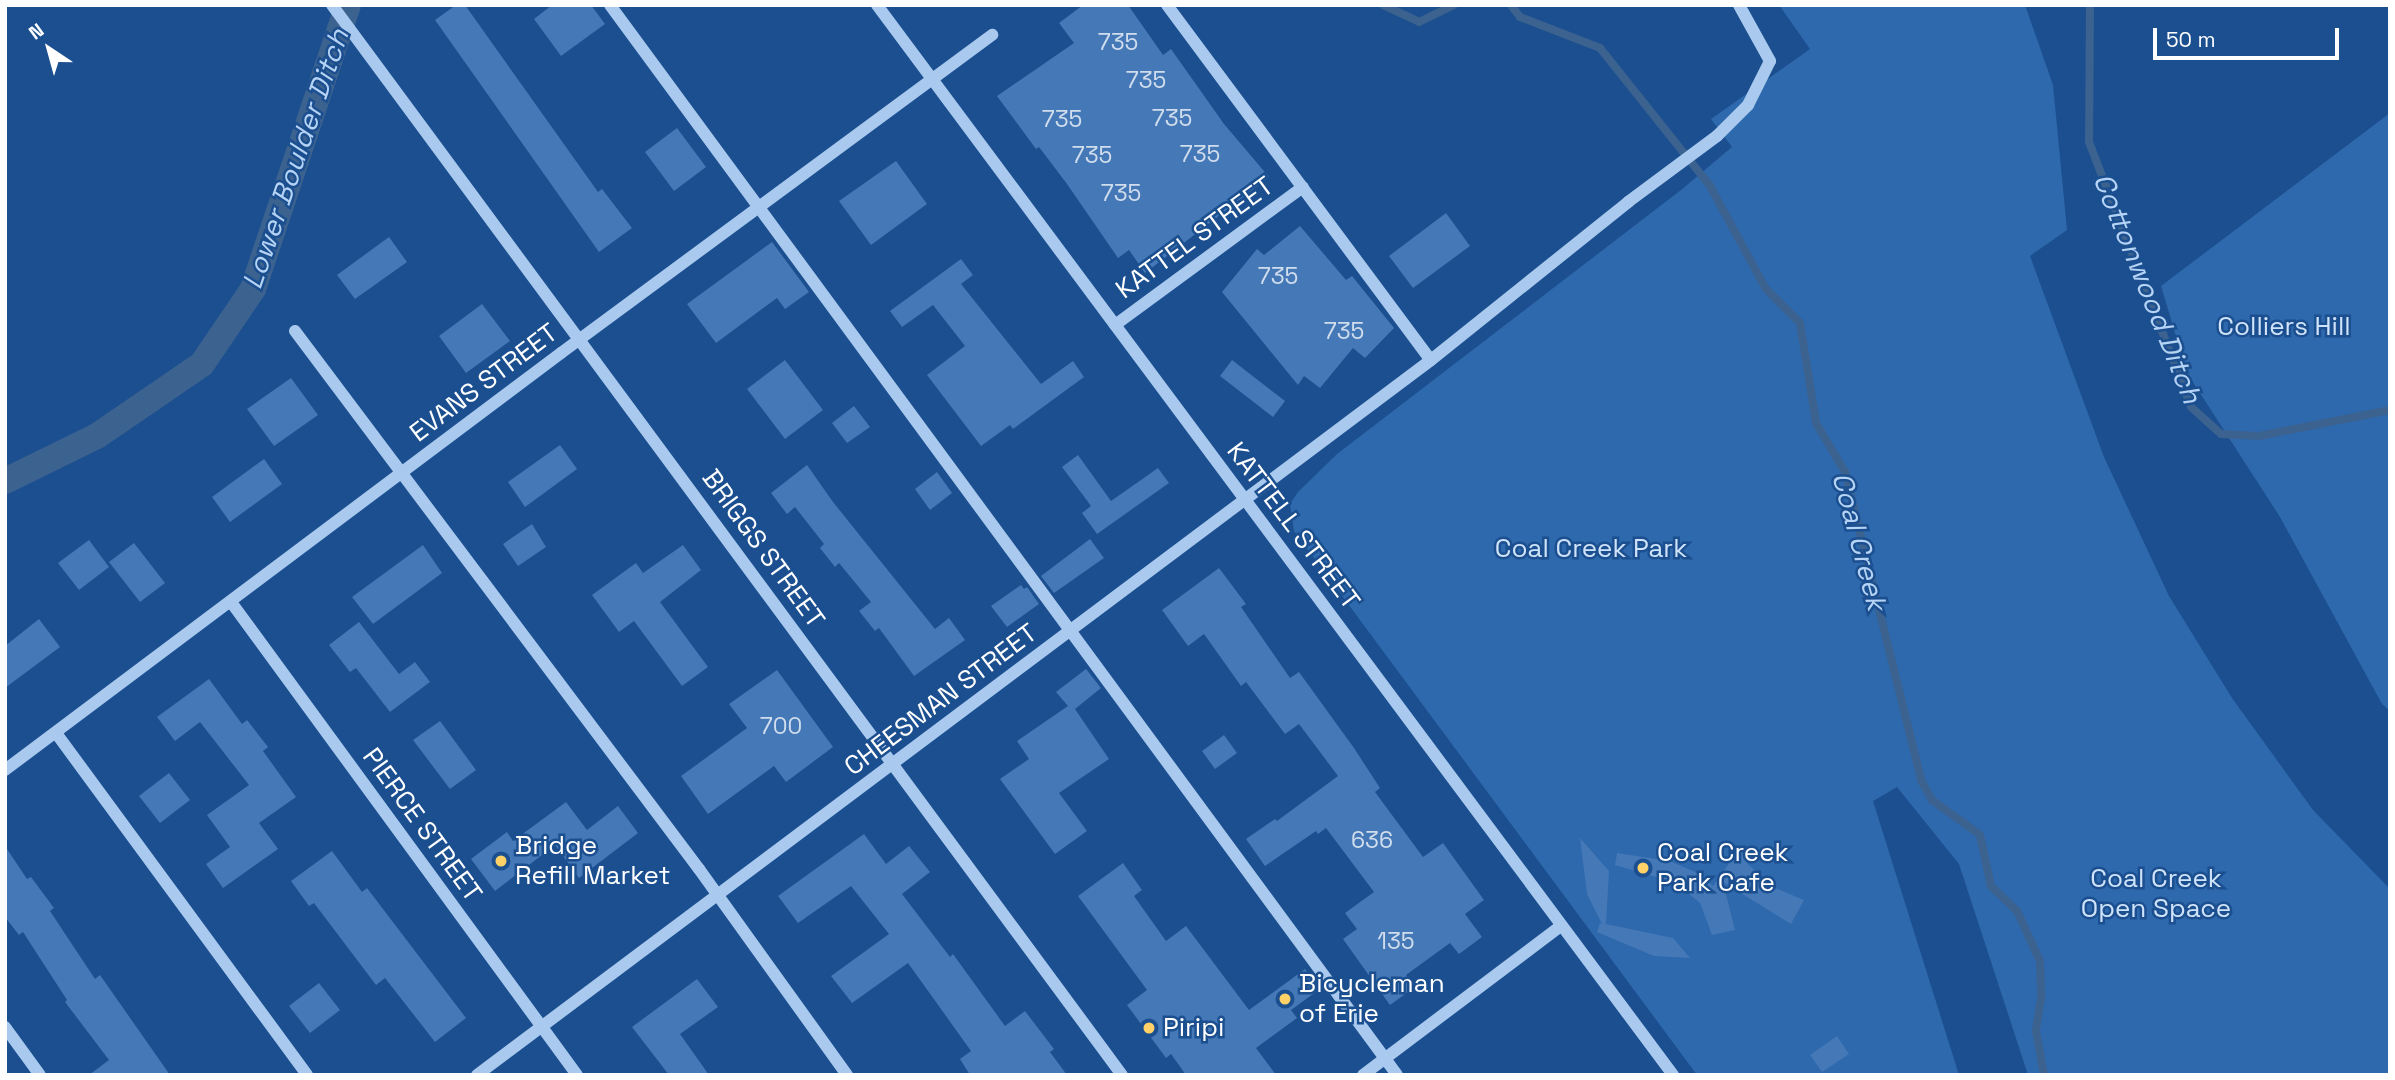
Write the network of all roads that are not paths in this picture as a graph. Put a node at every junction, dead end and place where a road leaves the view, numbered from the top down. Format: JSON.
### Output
{"nodes":[{"id":1,"x":332,"y":5,"type":"edge"},
{"id":2,"x":610,"y":5,"type":"edge"},
{"id":3,"x":877,"y":5,"type":"edge"},
{"id":4,"x":1167,"y":5,"type":"edge"},
{"id":5,"x":1739,"y":5,"type":"edge"},
{"id":6,"x":992,"y":35,"type":"dead end"},
{"id":7,"x":933,"y":79,"type":"junction"},
{"id":8,"x":1303,"y":187,"type":"junction"},
{"id":9,"x":758,"y":209,"type":"junction"},
{"id":10,"x":1115,"y":325,"type":"junction"},
{"id":11,"x":295,"y":331,"type":"dead end"},
{"id":12,"x":580,"y":339,"type":"junction"},
{"id":13,"x":1431,"y":360,"type":"junction"},
{"id":14,"x":402,"y":473,"type":"junction"},
{"id":15,"x":1245,"y":500,"type":"junction"},
{"id":16,"x":231,"y":602,"type":"junction"},
{"id":17,"x":1071,"y":632,"type":"junction"},
{"id":18,"x":56,"y":733,"type":"junction"},
{"id":19,"x":894,"y":765,"type":"junction"},
{"id":20,"x":5,"y":770,"type":"edge"},
{"id":21,"x":718,"y":896,"type":"junction"},
{"id":22,"x":1562,"y":926,"type":"junction"},
{"id":23,"x":5,"y":1027,"type":"edge"},
{"id":24,"x":541,"y":1027,"type":"junction"},
{"id":25,"x":1385,"y":1059,"type":"junction"},
{"id":26,"x":40,"y":1075,"type":"edge"},
{"id":27,"x":307,"y":1075,"type":"edge"},
{"id":28,"x":477,"y":1075,"type":"edge"},
{"id":29,"x":577,"y":1075,"type":"edge"},
{"id":30,"x":847,"y":1075,"type":"edge"},
{"id":31,"x":1122,"y":1075,"type":"edge"},
{"id":32,"x":1363,"y":1075,"type":"edge"},
{"id":33,"x":1397,"y":1075,"type":"edge"},
{"id":34,"x":1673,"y":1075,"type":"edge"}],
"edges":[{"from":1,"to":12,"type":"street","name":"BRIGGS STREET"},
{"from":2,"to":9,"type":"street"},
{"from":3,"to":7,"type":"street","name":"KATTELL STREET"},
{"from":4,"to":8,"type":"street","name":"KATTEL STREET"},
{"from":5,"to":13,"type":"street","name":"CHEESMAN STREET"},
{"from":6,"to":7,"type":"street","name":"EVANS STREET"},
{"from":7,"to":9,"type":"street","name":"EVANS STREET"},
{"from":7,"to":10,"type":"street","name":"KATTELL STREET"},
{"from":8,"to":10,"type":"street","name":"KATTEL STREET"},
{"from":8,"to":13,"type":"street","name":"KATTEL STREET"},
{"from":9,"to":12,"type":"street","name":"EVANS STREET"},
{"from":9,"to":17,"type":"street"},
{"from":10,"to":15,"type":"street","name":"KATTELL STREET"},
{"from":11,"to":14,"type":"street"},
{"from":12,"to":14,"type":"street","name":"EVANS STREET"},
{"from":12,"to":19,"type":"street","name":"BRIGGS STREET"},
{"from":13,"to":15,"type":"street","name":"CHEESMAN STREET"},
{"from":14,"to":16,"type":"street","name":"EVANS STREET"},
{"from":14,"to":21,"type":"street"},
{"from":15,"to":17,"type":"street","name":"CHEESMAN STREET"},
{"from":15,"to":22,"type":"street","name":"KATTELL STREET"},
{"from":16,"to":18,"type":"street","name":"EVANS STREET"},
{"from":16,"to":24,"type":"street","name":"PIERCE STREET"},
{"from":17,"to":19,"type":"street","name":"CHEESMAN STREET"},
{"from":17,"to":25,"type":"street"},
{"from":18,"to":20,"type":"street","name":"EVANS STREET"},
{"from":18,"to":27,"type":"street"},
{"from":19,"to":21,"type":"street","name":"CHEESMAN STREET"},
{"from":19,"to":31,"type":"street","name":"BRIGGS STREET"},
{"from":21,"to":24,"type":"street","name":"CHEESMAN STREET"},
{"from":21,"to":30,"type":"street"},
{"from":22,"to":25,"type":"street"},
{"from":22,"to":34,"type":"street","name":"KATTELL STREET"},
{"from":23,"to":26,"type":"street"},
{"from":24,"to":28,"type":"street","name":"CHEESMAN STREET"},
{"from":24,"to":29,"type":"street","name":"PIERCE STREET"},
{"from":25,"to":32,"type":"street"},
{"from":25,"to":33,"type":"street"}]}
